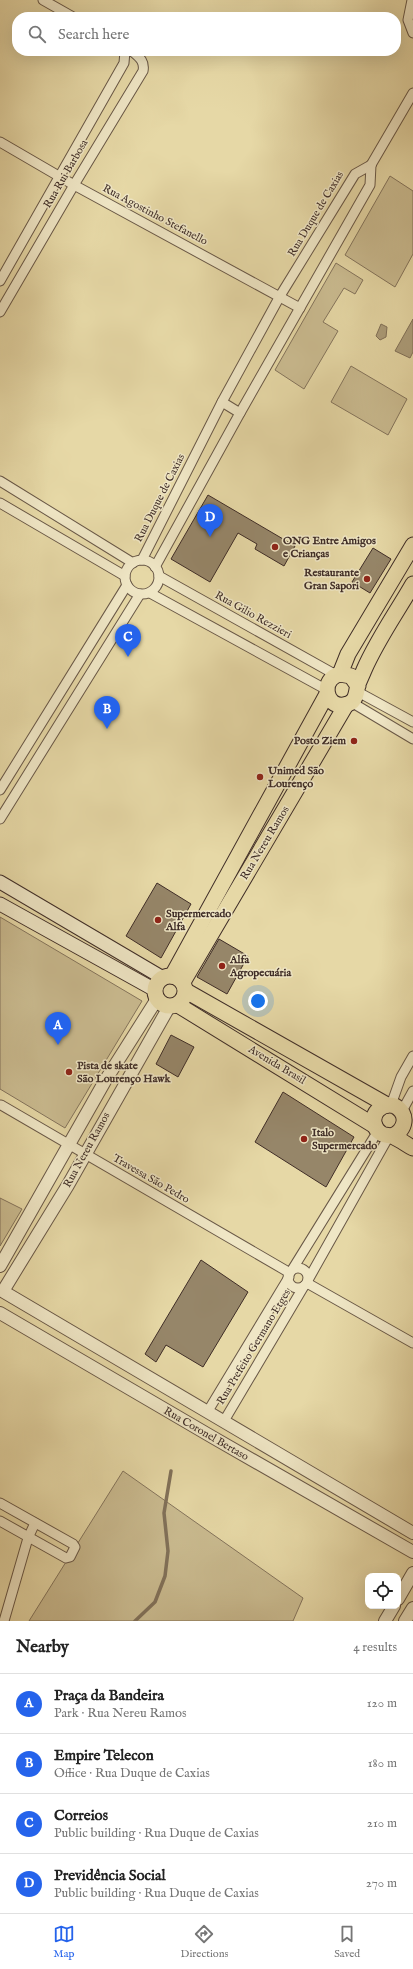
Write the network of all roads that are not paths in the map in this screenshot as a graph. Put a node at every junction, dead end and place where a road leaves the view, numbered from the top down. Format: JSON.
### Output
{"nodes":[{"id":1,"x":43,"y":0,"type":"edge"},
{"id":2,"x":412,"y":0,"type":"edge"},
{"id":3,"x":64,"y":12,"type":"edge"},
{"id":4,"x":413,"y":33,"type":"edge"},
{"id":5,"x":125,"y":56,"type":"edge"},
{"id":6,"x":139,"y":56,"type":"edge"},
{"id":7,"x":413,"y":93,"type":"edge"},
{"id":8,"x":101,"y":104,"type":"junction"},
{"id":9,"x":116,"y":114,"type":"junction"},
{"id":10,"x":0,"y":142,"type":"edge"},
{"id":11,"x":371,"y":165,"type":"junction"},
{"id":12,"x":59,"y":176,"type":"junction"},
{"id":13,"x":74,"y":185,"type":"junction"},
{"id":14,"x":0,"y":280,"type":"edge"},
{"id":15,"x":280,"y":296,"type":"junction"},
{"id":16,"x":300,"y":308,"type":"junction"},
{"id":17,"x":0,"y":312,"type":"edge"},
{"id":18,"x":222,"y":402,"type":"junction"},
{"id":19,"x":240,"y":413,"type":"junction"},
{"id":20,"x":0,"y":481,"type":"edge"},
{"id":21,"x":0,"y":503,"type":"edge"},
{"id":22,"x":413,"y":545,"type":"edge"},
{"id":23,"x":137,"y":562,"type":"junction"},
{"id":24,"x":155,"y":567,"type":"junction"},
{"id":25,"x":159,"y":576,"type":"junction"},
{"id":26,"x":126,"y":581,"type":"junction"},
{"id":27,"x":413,"y":584,"type":"edge"},
{"id":28,"x":150,"y":593,"type":"junction"},
{"id":29,"x":140,"y":594,"type":"junction"},
{"id":30,"x":338,"y":674,"type":"junction"},
{"id":31,"x":327,"y":692,"type":"junction"},
{"id":32,"x":353,"y":696,"type":"junction"},
{"id":33,"x":413,"y":722,"type":"edge"},
{"id":34,"x":413,"y":739,"type":"edge"},
{"id":35,"x":0,"y":790,"type":"edge"},
{"id":36,"x":0,"y":819,"type":"edge"},
{"id":37,"x":0,"y":882,"type":"edge"},
{"id":38,"x":0,"y":904,"type":"edge"},
{"id":39,"x":170,"y":991,"type":"junction"},
{"id":40,"x":413,"y":1056,"type":"edge"},
{"id":41,"x":105,"y":1081,"type":"junction"},
{"id":42,"x":413,"y":1091,"type":"edge"},
{"id":43,"x":121,"y":1092,"type":"junction"},
{"id":44,"x":1,"y":1105,"type":"edge"},
{"id":45,"x":399,"y":1111,"type":"edge"},
{"id":46,"x":383,"y":1132,"type":"junction"},
{"id":47,"x":68,"y":1145,"type":"junction"},
{"id":48,"x":413,"y":1148,"type":"edge"},
{"id":49,"x":84,"y":1154,"type":"junction"},
{"id":50,"x":0,"y":1266,"type":"edge"},
{"id":51,"x":290,"y":1274,"type":"junction"},
{"id":52,"x":306,"y":1283,"type":"junction"},
{"id":53,"x":2,"y":1290,"type":"edge"},
{"id":54,"x":0,"y":1307,"type":"edge"},
{"id":55,"x":0,"y":1313,"type":"edge"},
{"id":56,"x":413,"y":1343,"type":"edge"},
{"id":57,"x":107,"y":1353,"type":"junction"},
{"id":58,"x":97,"y":1370,"type":"junction"},
{"id":59,"x":208,"y":1411,"type":"junction"},
{"id":60,"x":224,"y":1421,"type":"junction"},
{"id":61,"x":336,"y":1486,"type":"junction"},
{"id":62,"x":0,"y":1503,"type":"edge"},
{"id":63,"x":326,"y":1503,"type":"junction"},
{"id":64,"x":0,"y":1521,"type":"edge"},
{"id":65,"x":35,"y":1523,"type":"junction"},
{"id":66,"x":413,"y":1533,"type":"edge"},
{"id":67,"x":28,"y":1538,"type":"junction"},
{"id":68,"x":413,"y":1552,"type":"edge"},
{"id":69,"x":413,"y":1573,"type":"edge"},
{"id":70,"x":401,"y":1594,"type":"edge"},
{"id":71,"x":413,"y":1608,"type":"edge"},
{"id":72,"x":392,"y":1609,"type":"edge"},
{"id":73,"x":4,"y":1621,"type":"edge"},
{"id":74,"x":385,"y":1621,"type":"edge"},
{"id":75,"x":405,"y":1621,"type":"edge"}],
"edges":[{"from":1,"to":3,"type":"street"},
{"from":2,"to":4,"type":"street"},
{"from":5,"to":8,"type":"street","name":"Rua Rui Barbosa"},
{"from":6,"to":9,"type":"street","name":"Rua Rui Barbosa"},
{"from":7,"to":11,"type":"street"},
{"from":8,"to":9,"type":"street"},
{"from":8,"to":12,"type":"street","name":"Rua Rui Barbosa"},
{"from":9,"to":13,"type":"street","name":"Rua Rui Barbosa"},
{"from":10,"to":12,"type":"street","name":"Rua Agostinho Stefanello"},
{"from":11,"to":15,"type":"street","name":"Rua Duque de Caxias"},
{"from":11,"to":16,"type":"street"},
{"from":12,"to":13,"type":"street","name":"Rua Agostinho Stefanello"},
{"from":12,"to":14,"type":"street","name":"Rua Rui Barbosa"},
{"from":13,"to":15,"type":"street","name":"Rua Agostinho Stefanello"},
{"from":13,"to":17,"type":"street","name":"Rua Rui Barbosa"},
{"from":15,"to":16,"type":"street","name":"Rua Agostinho Stefanello"},
{"from":15,"to":18,"type":"street","name":"Rua Duque de Caxias"},
{"from":16,"to":19,"type":"street"},
{"from":18,"to":19,"type":"street"},
{"from":18,"to":23,"type":"street","name":"Rua Duque de Caxias"},
{"from":19,"to":24,"type":"street"},
{"from":20,"to":23,"type":"street"},
{"from":21,"to":26,"type":"street"},
{"from":22,"to":30,"type":"main road"},
{"from":23,"to":24,"type":"street"},
{"from":23,"to":26,"type":"street"},
{"from":24,"to":25,"type":"street"},
{"from":25,"to":28,"type":"street"},
{"from":25,"to":30,"type":"street","name":"Rua Gilio Rezzieri"},
{"from":26,"to":29,"type":"street"},
{"from":26,"to":35,"type":"street"},
{"from":27,"to":32,"type":"main road","name":"Rua Nereu Ramos"},
{"from":28,"to":29,"type":"street"},
{"from":28,"to":31,"type":"street"},
{"from":29,"to":36,"type":"street"},
{"from":30,"to":31,"type":"main road"},
{"from":30,"to":32,"type":"main road"},
{"from":31,"to":32,"type":"main road"},
{"from":31,"to":39,"type":"main road","name":"Rua Nereu Ramos"},
{"from":32,"to":33,"type":"street"},
{"from":32,"to":34,"type":"street"},
{"from":32,"to":39,"type":"main road","name":"Rua Nereu Ramos"},
{"from":37,"to":39,"type":"main road","name":"Avenida Brasil"},
{"from":38,"to":39,"type":"main road","name":"Avenida Brasil"},
{"from":39,"to":41,"type":"street","name":"Rua Nereu Ramos"},
{"from":39,"to":43,"type":"street","name":"Rua Nereu Ramos"},
{"from":39,"to":45,"type":"main road","name":"Avenida Brasil"},
{"from":39,"to":46,"type":"main road","name":"Avenida Brasil"},
{"from":40,"to":45,"type":"street"},
{"from":41,"to":43,"type":"street"},
{"from":41,"to":47,"type":"street","name":"Rua Nereu Ramos"},
{"from":42,"to":45,"type":"street"},
{"from":43,"to":49,"type":"street","name":"Rua Nereu Ramos"},
{"from":44,"to":47,"type":"street","name":"Travessa São Pedro"},
{"from":45,"to":46,"type":"main road"},
{"from":45,"to":46,"type":"main road"},
{"from":46,"to":48,"type":"main road","name":"Avenida Brasil"},
{"from":46,"to":51,"type":"street","name":"Rua Prefeito Germano Etges"},
{"from":46,"to":52,"type":"street","name":"Rua Prefeito Germano Etges"},
{"from":47,"to":49,"type":"street","name":"Travessa São Pedro"},
{"from":47,"to":50,"type":"street","name":"Rua Nereu Ramos"},
{"from":49,"to":51,"type":"street","name":"Travessa São Pedro"},
{"from":49,"to":53,"type":"street","name":"Rua Nereu Ramos"},
{"from":51,"to":52,"type":"street"},
{"from":51,"to":52,"type":"street"},
{"from":51,"to":59,"type":"street","name":"Rua Prefeito Germano Etges"},
{"from":52,"to":56,"type":"street"},
{"from":52,"to":60,"type":"street","name":"Rua Prefeito Germano Etges"},
{"from":53,"to":54,"type":"street","name":"Rua Nereu Ramos"},
{"from":53,"to":57,"type":"street","name":"Rua Coronel Bertaso"},
{"from":55,"to":58,"type":"street","name":"Rua Coronel Bertaso"},
{"from":57,"to":58,"type":"street"},
{"from":57,"to":59,"type":"street","name":"Rua Coronel Bertaso"},
{"from":58,"to":63,"type":"street","name":"Rua Coronel Bertaso"},
{"from":59,"to":60,"type":"street","name":"Rua Coronel Bertaso"},
{"from":60,"to":61,"type":"street","name":"Rua Coronel Bertaso"},
{"from":61,"to":63,"type":"street"},
{"from":61,"to":66,"type":"street","name":"Rua Coronel Bertaso"},
{"from":62,"to":65,"type":"street"},
{"from":63,"to":68,"type":"street","name":"Rua Coronel Bertaso"},
{"from":64,"to":67,"type":"street"},
{"from":65,"to":67,"type":"street"},
{"from":65,"to":67,"type":"street"},
{"from":67,"to":73,"type":"street"},
{"from":69,"to":70,"type":"street"},
{"from":71,"to":75,"type":"street"},
{"from":72,"to":74,"type":"street"}]}
